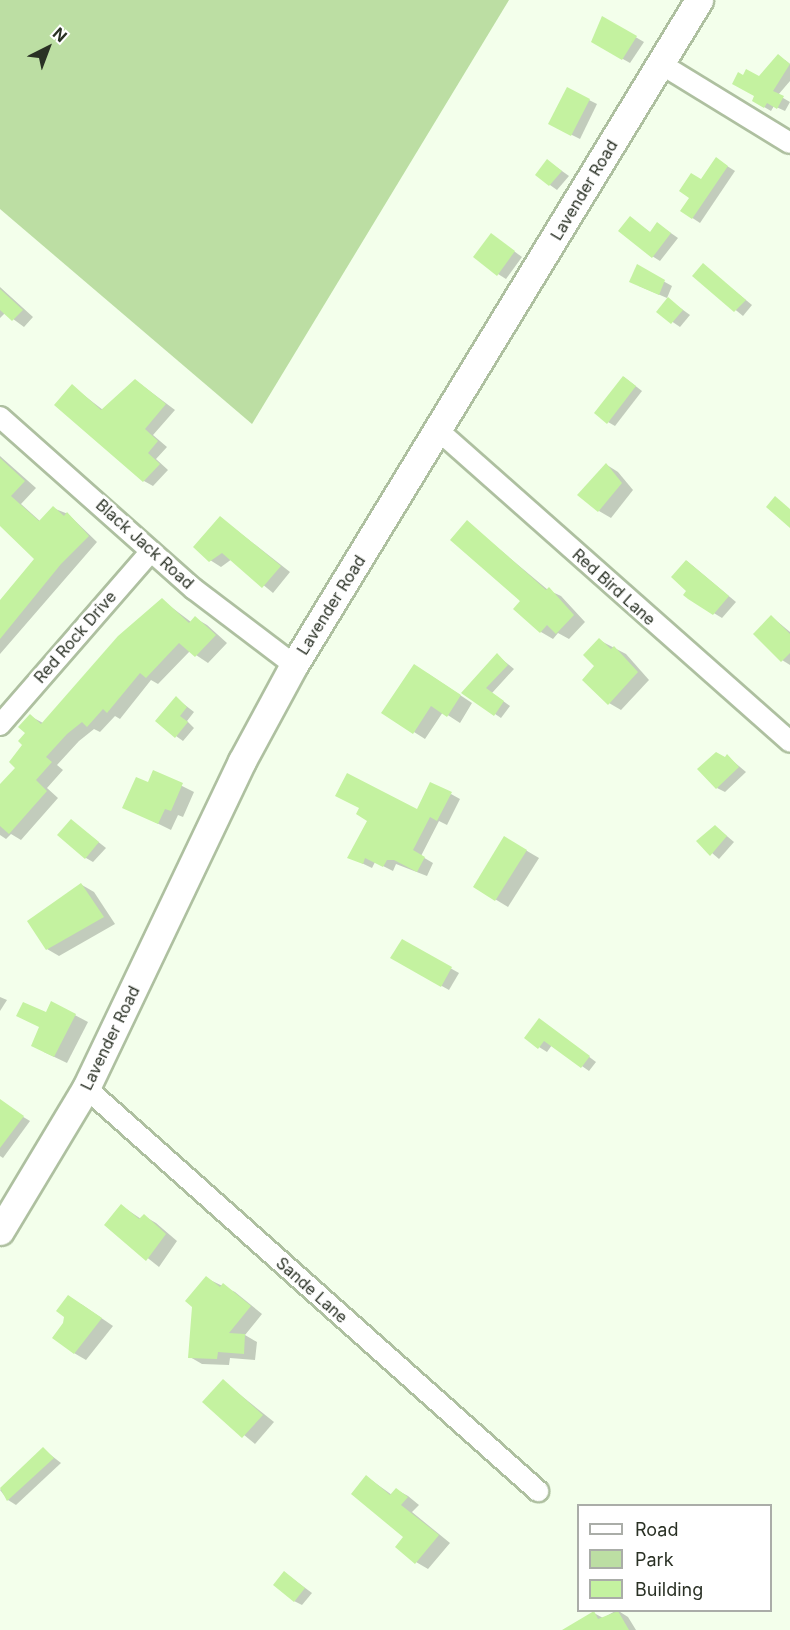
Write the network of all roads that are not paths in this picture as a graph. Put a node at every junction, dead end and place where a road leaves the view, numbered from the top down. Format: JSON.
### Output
{"nodes":[{"id":1,"x":699,"y":0,"type":"edge"},
{"id":2,"x":661,"y":64,"type":"junction"},
{"id":3,"x":790,"y":143,"type":"edge"},
{"id":4,"x":0,"y":417,"type":"edge"},
{"id":5,"x":439,"y":431,"type":"junction"},
{"id":6,"x":151,"y":551,"type":"junction"},
{"id":7,"x":294,"y":665,"type":"junction"},
{"id":8,"x":0,"y":725,"type":"edge"},
{"id":9,"x":790,"y":742,"type":"edge"},
{"id":10,"x":86,"y":1088,"type":"junction"},
{"id":11,"x":0,"y":1231,"type":"edge"},
{"id":12,"x":538,"y":1491,"type":"dead end"}],
"edges":[{"from":1,"to":2,"type":"street","name":"Lavender Road"},
{"from":2,"to":3,"type":"street"},
{"from":2,"to":5,"type":"street","name":"Lavender Road"},
{"from":4,"to":6,"type":"street","name":"Black Jack Road"},
{"from":5,"to":7,"type":"street","name":"Lavender Road"},
{"from":5,"to":9,"type":"street","name":"Red Bird Lane"},
{"from":6,"to":7,"type":"street","name":"Black Jack Road"},
{"from":6,"to":8,"type":"street","name":"Red Rock Drive"},
{"from":7,"to":10,"type":"street","name":"Lavender Road"},
{"from":10,"to":11,"type":"street","name":"Lavender Road"},
{"from":10,"to":12,"type":"street","name":"Sande Lane"}]}
